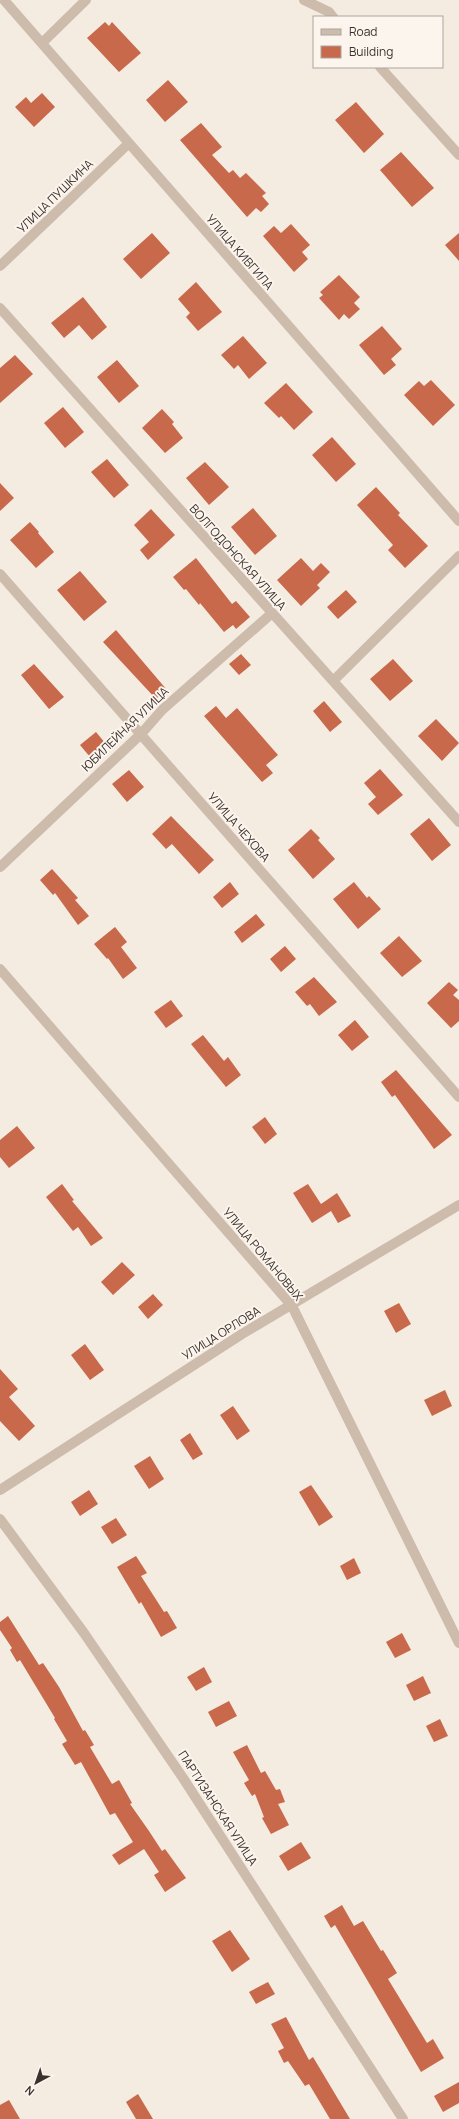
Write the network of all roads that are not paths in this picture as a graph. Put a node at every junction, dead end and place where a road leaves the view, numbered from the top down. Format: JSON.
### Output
{"nodes":[{"id":1,"x":4,"y":0,"type":"edge"},
{"id":2,"x":86,"y":0,"type":"edge"},
{"id":3,"x":304,"y":0,"type":"edge"},
{"id":4,"x":333,"y":16,"type":"edge"},
{"id":5,"x":42,"y":42,"type":"junction"},
{"id":6,"x":381,"y":68,"type":"edge"},
{"id":7,"x":128,"y":144,"type":"junction"},
{"id":8,"x":459,"y":155,"type":"edge"},
{"id":9,"x":0,"y":266,"type":"edge"},
{"id":10,"x":0,"y":308,"type":"edge"},
{"id":11,"x":459,"y":521,"type":"edge"},
{"id":12,"x":459,"y":556,"type":"edge"},
{"id":13,"x":0,"y":574,"type":"edge"},
{"id":14,"x":271,"y":614,"type":"junction"},
{"id":15,"x":333,"y":681,"type":"junction"},
{"id":16,"x":141,"y":734,"type":"junction"},
{"id":17,"x":459,"y":822,"type":"edge"},
{"id":18,"x":0,"y":867,"type":"edge"},
{"id":19,"x":0,"y":969,"type":"edge"},
{"id":20,"x":459,"y":1097,"type":"edge"},
{"id":21,"x":459,"y":1205,"type":"edge"},
{"id":22,"x":292,"y":1306,"type":"junction"},
{"id":23,"x":0,"y":1490,"type":"edge"},
{"id":24,"x":0,"y":1519,"type":"edge"},
{"id":25,"x":459,"y":1643,"type":"edge"},
{"id":26,"x":404,"y":2119,"type":"edge"}],
"edges":[{"from":1,"to":5,"type":"street","name":"УЛИЦА КИВГИЛА"},
{"from":2,"to":5,"type":"street"},
{"from":3,"to":4,"type":"street"},
{"from":5,"to":7,"type":"street","name":"УЛИЦА КИВГИЛА"},
{"from":6,"to":8,"type":"street"},
{"from":7,"to":9,"type":"street","name":"УЛИЦА ПУШКИНА"},
{"from":7,"to":11,"type":"street","name":"УЛИЦА КИВГИЛА"},
{"from":10,"to":14,"type":"street","name":"ВОЛГОДОНСКАЯ УЛИЦА"},
{"from":12,"to":15,"type":"street"},
{"from":13,"to":16,"type":"street","name":"УЛИЦА ЧЕХОВА"},
{"from":14,"to":15,"type":"street","name":"ВОЛГОДОНСКАЯ УЛИЦА"},
{"from":14,"to":16,"type":"street","name":"ЮБИЛЕЙНАЯ УЛИЦА"},
{"from":15,"to":17,"type":"street","name":"ВОЛГОДОНСКАЯ УЛИЦА"},
{"from":16,"to":18,"type":"street","name":"ЮБИЛЕЙНАЯ УЛИЦА"},
{"from":16,"to":20,"type":"street","name":"УЛИЦА ЧЕХОВА"},
{"from":19,"to":22,"type":"street","name":"УЛИЦА РОМАНОВЫХ"},
{"from":21,"to":22,"type":"street","name":"УЛИЦА ОРЛОВА"},
{"from":22,"to":23,"type":"street","name":"УЛИЦА ОРЛОВА"},
{"from":22,"to":25,"type":"street","name":"УЛИЦА РОМАНОВЫХ"},
{"from":24,"to":26,"type":"street","name":"ПАРТИЗАНСКАЯ УЛИЦА"}]}
